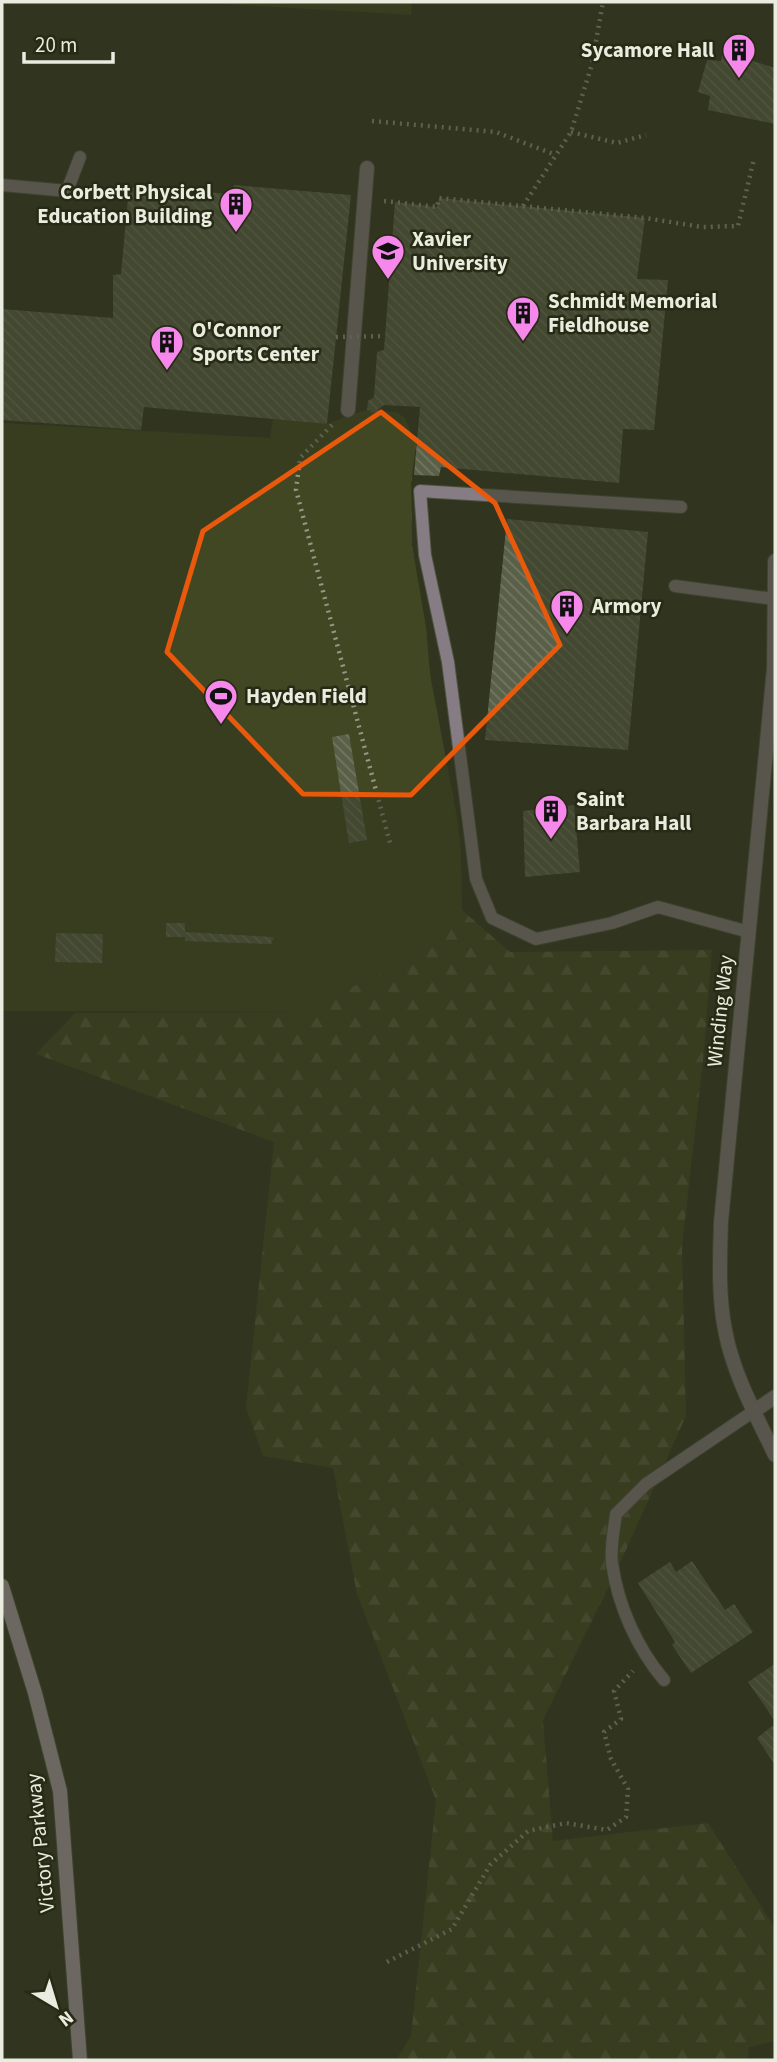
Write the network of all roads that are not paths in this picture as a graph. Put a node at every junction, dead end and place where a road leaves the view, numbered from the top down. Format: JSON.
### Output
{"nodes":[{"id":1,"x":80,"y":157,"type":"dead end"},
{"id":2,"x":367,"y":168,"type":"dead end"},
{"id":3,"x":2,"y":185,"type":"edge"},
{"id":4,"x":348,"y":410,"type":"road end"},
{"id":5,"x":681,"y":507,"type":"dead end"},
{"id":6,"x":775,"y":561,"type":"edge"},
{"id":7,"x":675,"y":586,"type":"dead end"},
{"id":8,"x":775,"y":599,"type":"edge"},
{"id":9,"x":775,"y":668,"type":"edge"},
{"id":10,"x":749,"y":932,"type":"junction"},
{"id":11,"x":775,"y":1397,"type":"edge"},
{"id":12,"x":754,"y":1411,"type":"junction"},
{"id":13,"x":775,"y":1455,"type":"edge"},
{"id":14,"x":2,"y":1586,"type":"edge"},
{"id":15,"x":664,"y":1681,"type":"dead end"},
{"id":16,"x":80,"y":2060,"type":"edge"}],
"edges":[{"from":1,"to":3,"type":"lane"},
{"from":2,"to":4,"type":"street"},
{"from":5,"to":10,"type":"lane"},
{"from":6,"to":8,"type":"street","name":"Winding Way"},
{"from":7,"to":8,"type":"lane"},
{"from":8,"to":9,"type":"street","name":"Winding Way"},
{"from":9,"to":10,"type":"street","name":"Winding Way"},
{"from":10,"to":12,"type":"street","name":"Winding Way"},
{"from":11,"to":12,"type":"street"},
{"from":12,"to":13,"type":"street","name":"Winding Way"},
{"from":12,"to":15,"type":"lane"},
{"from":14,"to":16,"type":"street","name":"Victory Parkway"}]}
